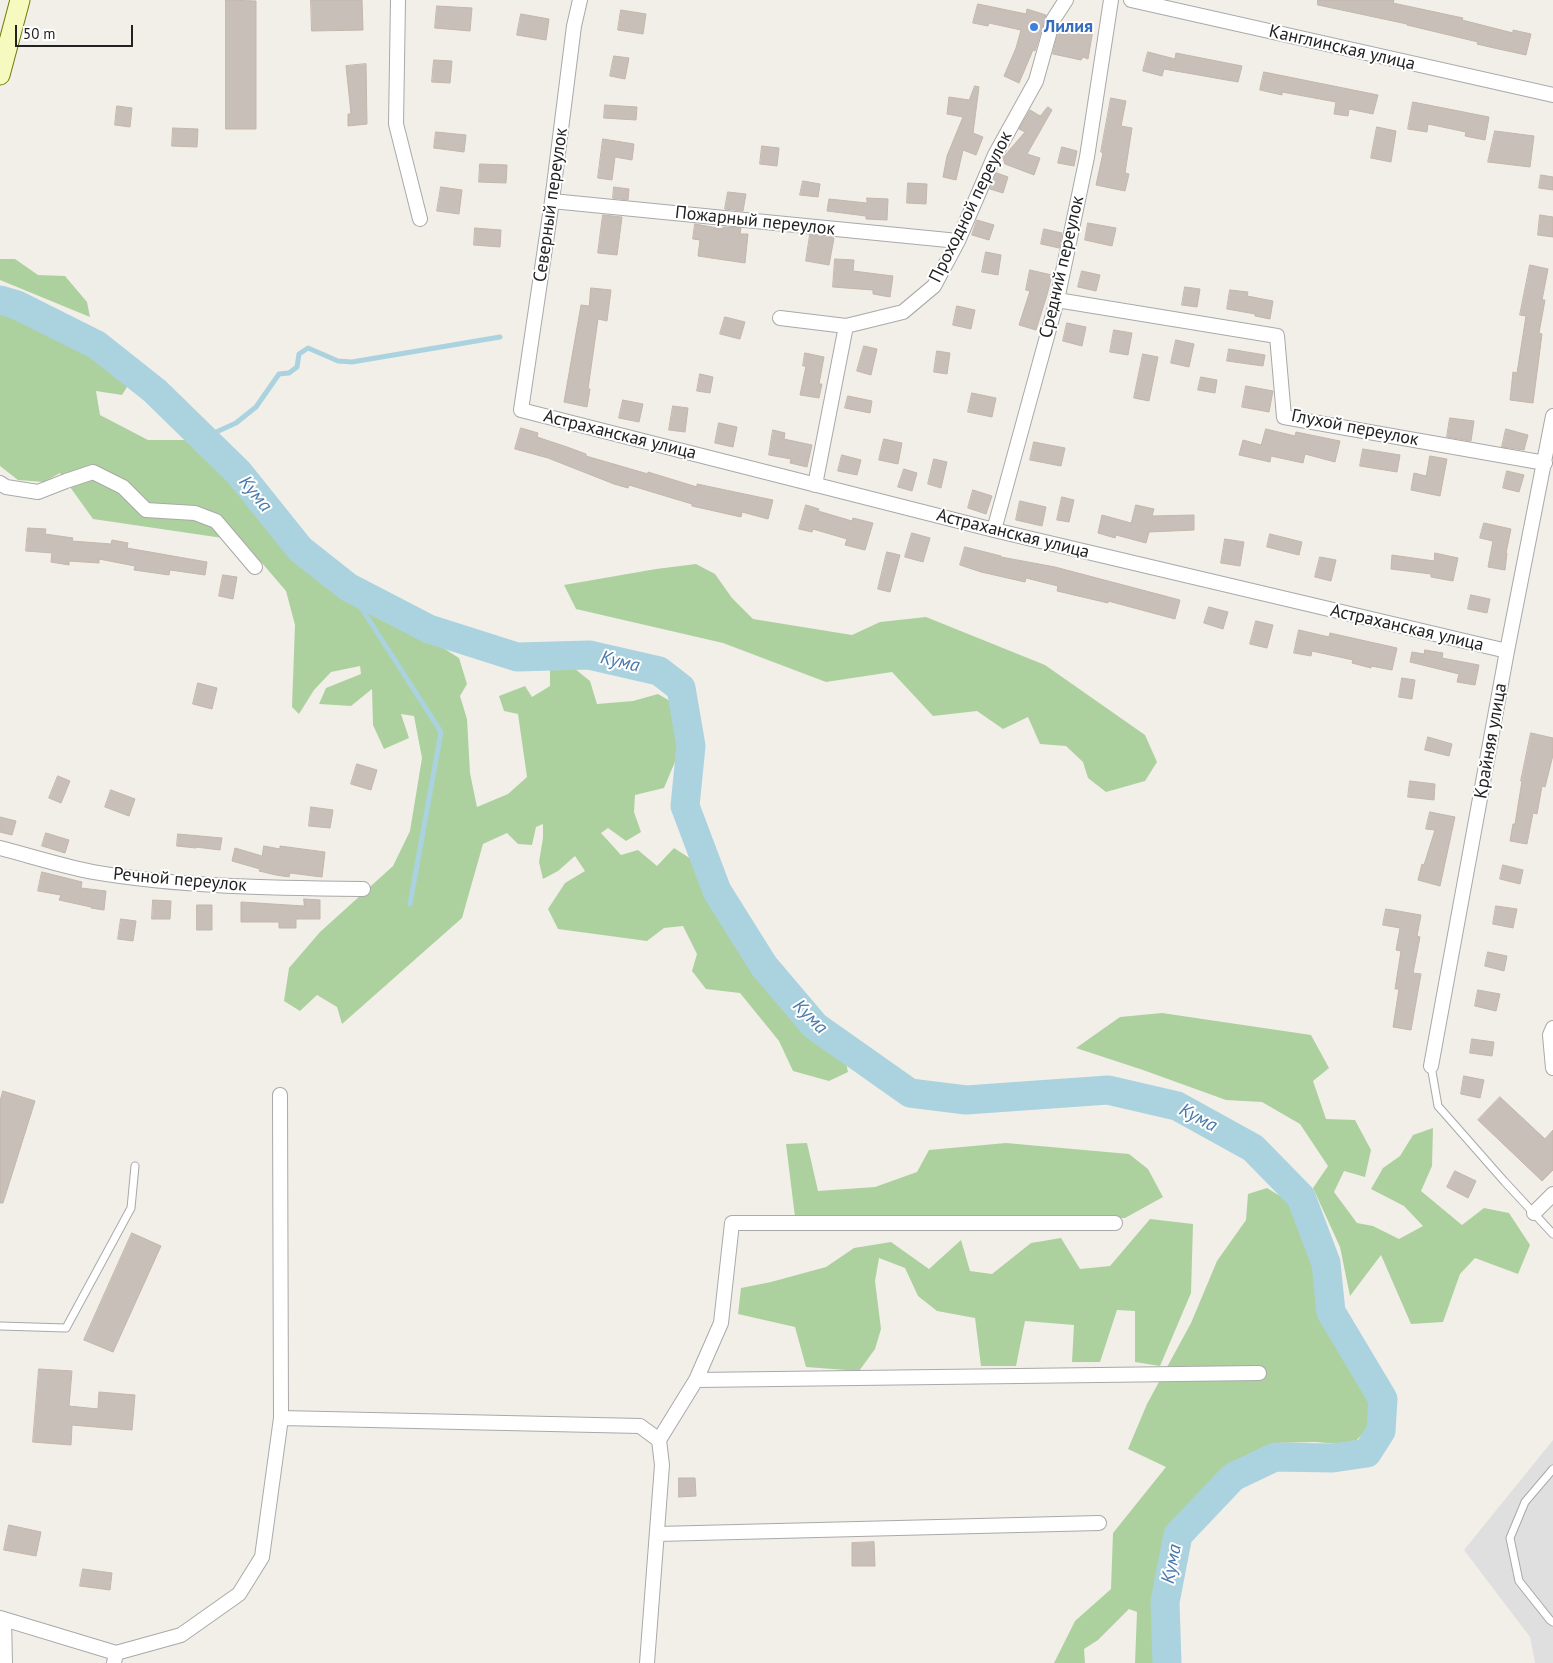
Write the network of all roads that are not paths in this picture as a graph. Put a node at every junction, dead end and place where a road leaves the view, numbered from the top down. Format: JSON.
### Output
{"nodes":[{"id":1,"x":20,"y":0,"type":"edge"},
{"id":2,"x":398,"y":0,"type":"edge"},
{"id":3,"x":580,"y":0,"type":"edge"},
{"id":4,"x":1066,"y":0,"type":"edge"},
{"id":5,"x":1111,"y":0,"type":"edge"},
{"id":6,"x":1131,"y":0,"type":"edge"},
{"id":7,"x":0,"y":75,"type":"edge"},
{"id":8,"x":1553,"y":95,"type":"edge"},
{"id":9,"x":552,"y":201,"type":"junction"},
{"id":10,"x":420,"y":219,"type":"dead end"},
{"id":11,"x":958,"y":241,"type":"junction"},
{"id":12,"x":1057,"y":300,"type":"junction"},
{"id":13,"x":780,"y":318,"type":"dead end"},
{"id":14,"x":846,"y":326,"type":"junction"},
{"id":15,"x":521,"y":410,"type":"joint"},
{"id":16,"x":1553,"y":416,"type":"edge"},
{"id":17,"x":1545,"y":463,"type":"junction"},
{"id":18,"x":0,"y":483,"type":"edge"},
{"id":19,"x":815,"y":485,"type":"junction"},
{"id":20,"x":994,"y":530,"type":"junction"},
{"id":21,"x":255,"y":567,"type":"dead end"},
{"id":22,"x":1507,"y":651,"type":"junction"},
{"id":23,"x":0,"y":848,"type":"edge"},
{"id":24,"x":363,"y":889,"type":"dead end"},
{"id":25,"x":1553,"y":1028,"type":"edge"},
{"id":26,"x":1431,"y":1066,"type":"joint"},
{"id":27,"x":1553,"y":1068,"type":"edge"},
{"id":28,"x":280,"y":1094,"type":"dead end"},
{"id":29,"x":135,"y":1166,"type":"dead end"},
{"id":30,"x":1553,"y":1194,"type":"edge"},
{"id":31,"x":1534,"y":1213,"type":"junction"},
{"id":32,"x":1115,"y":1223,"type":"dead end"},
{"id":33,"x":1553,"y":1234,"type":"edge"},
{"id":34,"x":0,"y":1326,"type":"edge"},
{"id":35,"x":1259,"y":1373,"type":"dead end"},
{"id":36,"x":696,"y":1380,"type":"junction"},
{"id":37,"x":281,"y":1418,"type":"junction"},
{"id":38,"x":659,"y":1440,"type":"junction"},
{"id":39,"x":1553,"y":1469,"type":"edge"},
{"id":40,"x":1099,"y":1522,"type":"dead end"},
{"id":41,"x":657,"y":1534,"type":"junction"},
{"id":42,"x":2,"y":1618,"type":"edge"},
{"id":43,"x":1553,"y":1622,"type":"edge"},
{"id":44,"x":115,"y":1658,"type":"edge"},
{"id":45,"x":5,"y":1663,"type":"edge"},
{"id":46,"x":647,"y":1663,"type":"edge"}],
"edges":[{"from":1,"to":7,"type":"main road"},
{"from":2,"to":10,"type":"street"},
{"from":3,"to":9,"type":"street","name":"Северный переулок"},
{"from":4,"to":11,"type":"street","name":"Проходной переулок"},
{"from":5,"to":12,"type":"street","name":"Средний переулок"},
{"from":6,"to":8,"type":"street","name":"Канглинская улица"},
{"from":9,"to":11,"type":"street","name":"Пожарный переулок"},
{"from":9,"to":15,"type":"street","name":"Северный переулок"},
{"from":11,"to":14,"type":"street","name":"Проходной переулок"},
{"from":12,"to":17,"type":"street","name":"Глухой переулок"},
{"from":12,"to":20,"type":"street","name":"Средний переулок"},
{"from":13,"to":14,"type":"street"},
{"from":14,"to":19,"type":"street"},
{"from":15,"to":19,"type":"street","name":"Астраханская улица"},
{"from":16,"to":17,"type":"street","name":"Крайняя улица"},
{"from":17,"to":22,"type":"street","name":"Крайняя улица"},
{"from":18,"to":21,"type":"street"},
{"from":19,"to":20,"type":"street","name":"Астраханская улица"},
{"from":20,"to":22,"type":"street","name":"Астраханская улица"},
{"from":22,"to":26,"type":"street","name":"Крайняя улица"},
{"from":23,"to":24,"type":"street","name":"Речной переулок"},
{"from":25,"to":27,"type":"street"},
{"from":26,"to":31,"type":"lane"},
{"from":28,"to":37,"type":"street"},
{"from":29,"to":34,"type":"lane"},
{"from":30,"to":31,"type":"street"},
{"from":31,"to":33,"type":"lane"},
{"from":32,"to":36,"type":"street"},
{"from":35,"to":36,"type":"street"},
{"from":36,"to":38,"type":"street"},
{"from":37,"to":38,"type":"street"},
{"from":37,"to":44,"type":"street"},
{"from":38,"to":41,"type":"street"},
{"from":39,"to":43,"type":"lane"},
{"from":40,"to":41,"type":"street"},
{"from":41,"to":46,"type":"street"},
{"from":42,"to":44,"type":"street"},
{"from":42,"to":45,"type":"street"}]}
